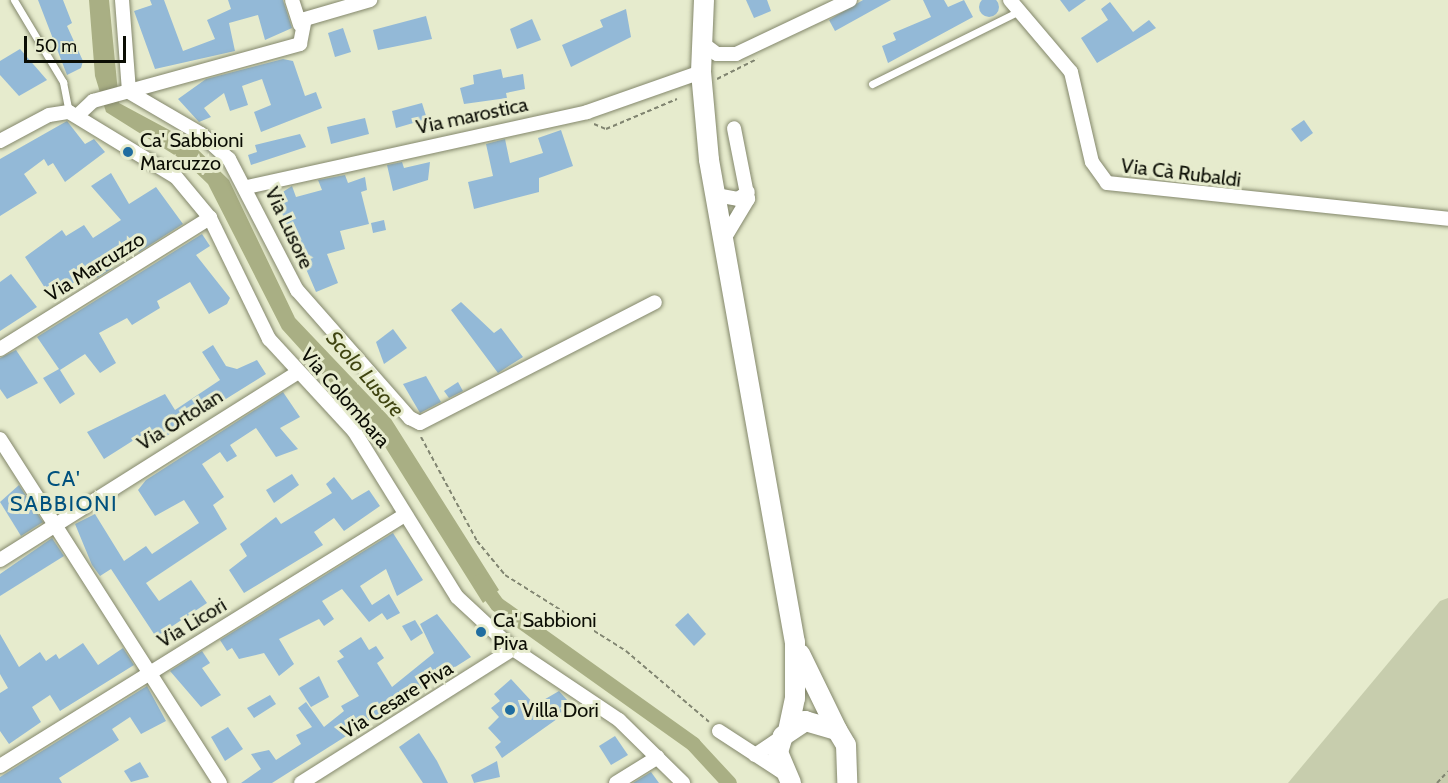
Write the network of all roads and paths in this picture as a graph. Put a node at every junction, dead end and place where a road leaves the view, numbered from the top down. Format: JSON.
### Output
{"nodes":[{"id":1,"x":14,"y":0,"type":"edge"},
{"id":2,"x":122,"y":0,"type":"edge"},
{"id":3,"x":292,"y":0,"type":"edge"},
{"id":4,"x":370,"y":0,"type":"edge"},
{"id":5,"x":704,"y":0,"type":"edge"},
{"id":6,"x":850,"y":0,"type":"edge"},
{"id":7,"x":1015,"y":5,"type":"edge"},
{"id":8,"x":300,"y":25,"type":"junction"},
{"id":9,"x":701,"y":42,"type":"junction"},
{"id":10,"x":702,"y":72,"type":"junction"},
{"id":11,"x":872,"y":84,"type":"dead end"},
{"id":12,"x":125,"y":93,"type":"junction"},
{"id":13,"x":677,"y":99,"type":"dead end"},
{"id":14,"x":587,"y":112,"type":"junction"},
{"id":15,"x":74,"y":113,"type":"junction"},
{"id":16,"x":734,"y":128,"type":"dead end"},
{"id":17,"x":0,"y":141,"type":"edge"},
{"id":18,"x":248,"y":187,"type":"junction"},
{"id":19,"x":748,"y":192,"type":"junction"},
{"id":20,"x":716,"y":195,"type":"junction"},
{"id":21,"x":210,"y":218,"type":"junction"},
{"id":22,"x":1448,"y":219,"type":"edge"},
{"id":23,"x":724,"y":239,"type":"junction"},
{"id":24,"x":655,"y":302,"type":"dead end"},
{"id":25,"x":0,"y":349,"type":"edge"},
{"id":26,"x":298,"y":372,"type":"junction"},
{"id":27,"x":415,"y":421,"type":"junction"},
{"id":28,"x":0,"y":439,"type":"edge"},
{"id":29,"x":405,"y":515,"type":"junction"},
{"id":30,"x":55,"y":524,"type":"junction"},
{"id":31,"x":0,"y":560,"type":"edge"},
{"id":32,"x":795,"y":642,"type":"junction"},
{"id":33,"x":513,"y":649,"type":"junction"},
{"id":34,"x":149,"y":673,"type":"junction"},
{"id":35,"x":837,"y":730,"type":"junction"},
{"id":36,"x":719,"y":731,"type":"joint"},
{"id":37,"x":786,"y":734,"type":"junction"},
{"id":38,"x":755,"y":755,"type":"junction"},
{"id":39,"x":658,"y":757,"type":"junction"},
{"id":40,"x":0,"y":766,"type":"edge"},
{"id":41,"x":1448,"y":771,"type":"edge"},
{"id":42,"x":786,"y":777,"type":"edge"},
{"id":43,"x":220,"y":783,"type":"edge"},
{"id":44,"x":301,"y":783,"type":"edge"},
{"id":45,"x":616,"y":783,"type":"edge"},
{"id":46,"x":683,"y":783,"type":"edge"},
{"id":47,"x":847,"y":783,"type":"edge"},
{"id":48,"x":1437,"y":783,"type":"edge"}],
"edges":[{"from":1,"to":15,"type":"lane"},
{"from":2,"to":12,"type":"street"},
{"from":3,"to":8,"type":"street"},
{"from":4,"to":8,"type":"street"},
{"from":5,"to":9,"type":"main road"},
{"from":6,"to":9,"type":"street"},
{"from":7,"to":11,"type":"lane","name":"Via Cà Rubaldi"},
{"from":7,"to":22,"type":"street","name":"Via Cà Rubaldi"},
{"from":8,"to":12,"type":"street"},
{"from":9,"to":10,"type":"main road"},
{"from":10,"to":14,"type":"street","name":"Via marostica"},
{"from":10,"to":20,"type":"main road"},
{"from":12,"to":15,"type":"street"},
{"from":12,"to":18,"type":"street","name":"Via Lusore"},
{"from":13,"to":14,"type":"path"},
{"from":14,"to":18,"type":"street","name":"Via marostica"},
{"from":15,"to":17,"type":"street"},
{"from":15,"to":21,"type":"street","name":"Via Colombara"},
{"from":16,"to":19,"type":"street"},
{"from":18,"to":27,"type":"street","name":"Via Lusore"},
{"from":19,"to":20,"type":"street"},
{"from":19,"to":23,"type":"street"},
{"from":20,"to":23,"type":"main road"},
{"from":21,"to":25,"type":"street","name":"Via Marcuzzo"},
{"from":21,"to":26,"type":"street","name":"Via Colombara"},
{"from":23,"to":32,"type":"main road"},
{"from":24,"to":27,"type":"street"},
{"from":26,"to":29,"type":"street","name":"Via Colombara"},
{"from":26,"to":30,"type":"street","name":"Via Ortolan"},
{"from":27,"to":36,"type":"path"},
{"from":28,"to":30,"type":"street"},
{"from":29,"to":33,"type":"street","name":"Via Colombara"},
{"from":29,"to":34,"type":"street","name":"Via Licori"},
{"from":30,"to":31,"type":"street","name":"Via Ortolan"},
{"from":30,"to":34,"type":"street"},
{"from":32,"to":35,"type":"main road"},
{"from":32,"to":37,"type":"main road"},
{"from":33,"to":39,"type":"street","name":"Via Colombara"},
{"from":33,"to":44,"type":"street","name":"Via Cesare Piva"},
{"from":34,"to":40,"type":"street","name":"Via Licori"},
{"from":34,"to":43,"type":"street"},
{"from":35,"to":37,"type":"main road"},
{"from":35,"to":47,"type":"main road"},
{"from":36,"to":38,"type":"street"},
{"from":37,"to":38,"type":"street"},
{"from":37,"to":42,"type":"main road"},
{"from":38,"to":42,"type":"street"},
{"from":39,"to":45,"type":"street"},
{"from":39,"to":46,"type":"street","name":"Via Colombara"},
{"from":41,"to":48,"type":"path"}]}
